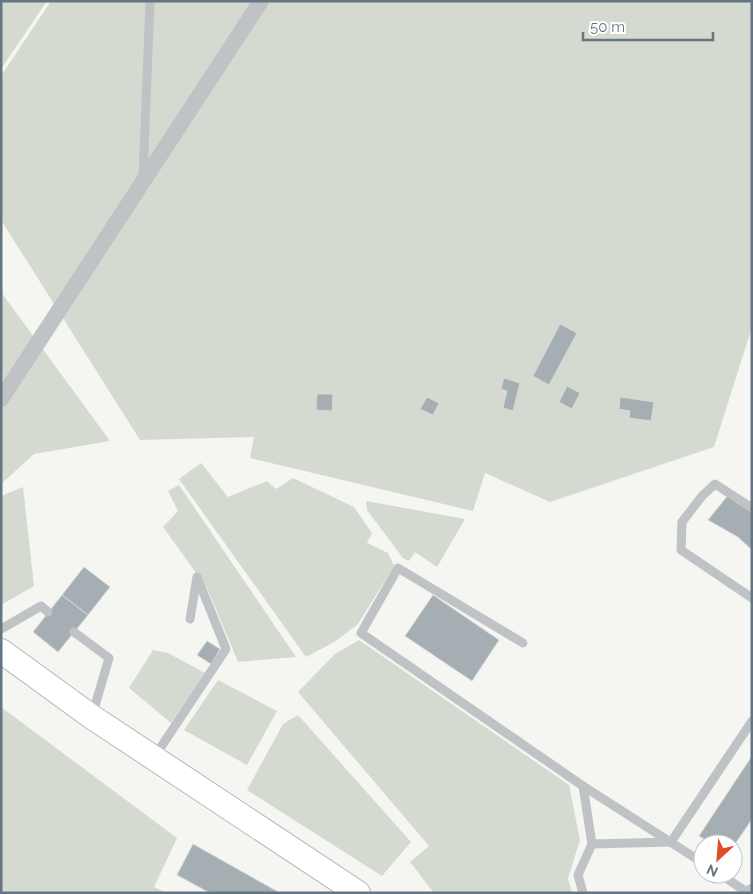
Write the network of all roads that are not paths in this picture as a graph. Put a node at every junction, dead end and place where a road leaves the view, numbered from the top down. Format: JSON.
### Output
{"nodes":[{"id":1,"x":150,"y":1,"type":"edge"},
{"id":2,"x":261,"y":1,"type":"edge"},
{"id":3,"x":142,"y":181,"type":"junction"},
{"id":4,"x":1,"y":399,"type":"edge"},
{"id":5,"x":752,"y":508,"type":"edge"},
{"id":6,"x":752,"y":598,"type":"edge"},
{"id":7,"x":48,"y":612,"type":"dead end"},
{"id":8,"x":190,"y":619,"type":"dead end"},
{"id":9,"x":1,"y":630,"type":"edge"},
{"id":10,"x":74,"y":632,"type":"dead end"},
{"id":11,"x":523,"y":643,"type":"dead end"},
{"id":12,"x":1,"y":652,"type":"edge"},
{"id":13,"x":92,"y":716,"type":"junction"},
{"id":14,"x":752,"y":721,"type":"edge"},
{"id":15,"x":154,"y":756,"type":"junction"},
{"id":16,"x":584,"y":786,"type":"junction"},
{"id":17,"x":671,"y":842,"type":"junction"},
{"id":18,"x":592,"y":844,"type":"junction"},
{"id":19,"x":693,"y":856,"type":"edge"},
{"id":20,"x":737,"y":884,"type":"edge"},
{"id":21,"x":750,"y":892,"type":"edge"},
{"id":22,"x":358,"y":893,"type":"edge"},
{"id":23,"x":583,"y":893,"type":"edge"}],
"edges":[{"from":1,"to":3,"type":"lane"},
{"from":2,"to":3,"type":"street"},
{"from":3,"to":4,"type":"street"},
{"from":5,"to":6,"type":"lane"},
{"from":7,"to":9,"type":"lane"},
{"from":8,"to":15,"type":"lane"},
{"from":10,"to":13,"type":"lane"},
{"from":11,"to":16,"type":"lane"},
{"from":12,"to":13,"type":"street"},
{"from":13,"to":15,"type":"street"},
{"from":14,"to":17,"type":"lane"},
{"from":15,"to":22,"type":"street"},
{"from":16,"to":17,"type":"lane"},
{"from":16,"to":18,"type":"lane"},
{"from":17,"to":18,"type":"lane"},
{"from":17,"to":19,"type":"lane"},
{"from":18,"to":23,"type":"lane"},
{"from":20,"to":21,"type":"lane"}]}
